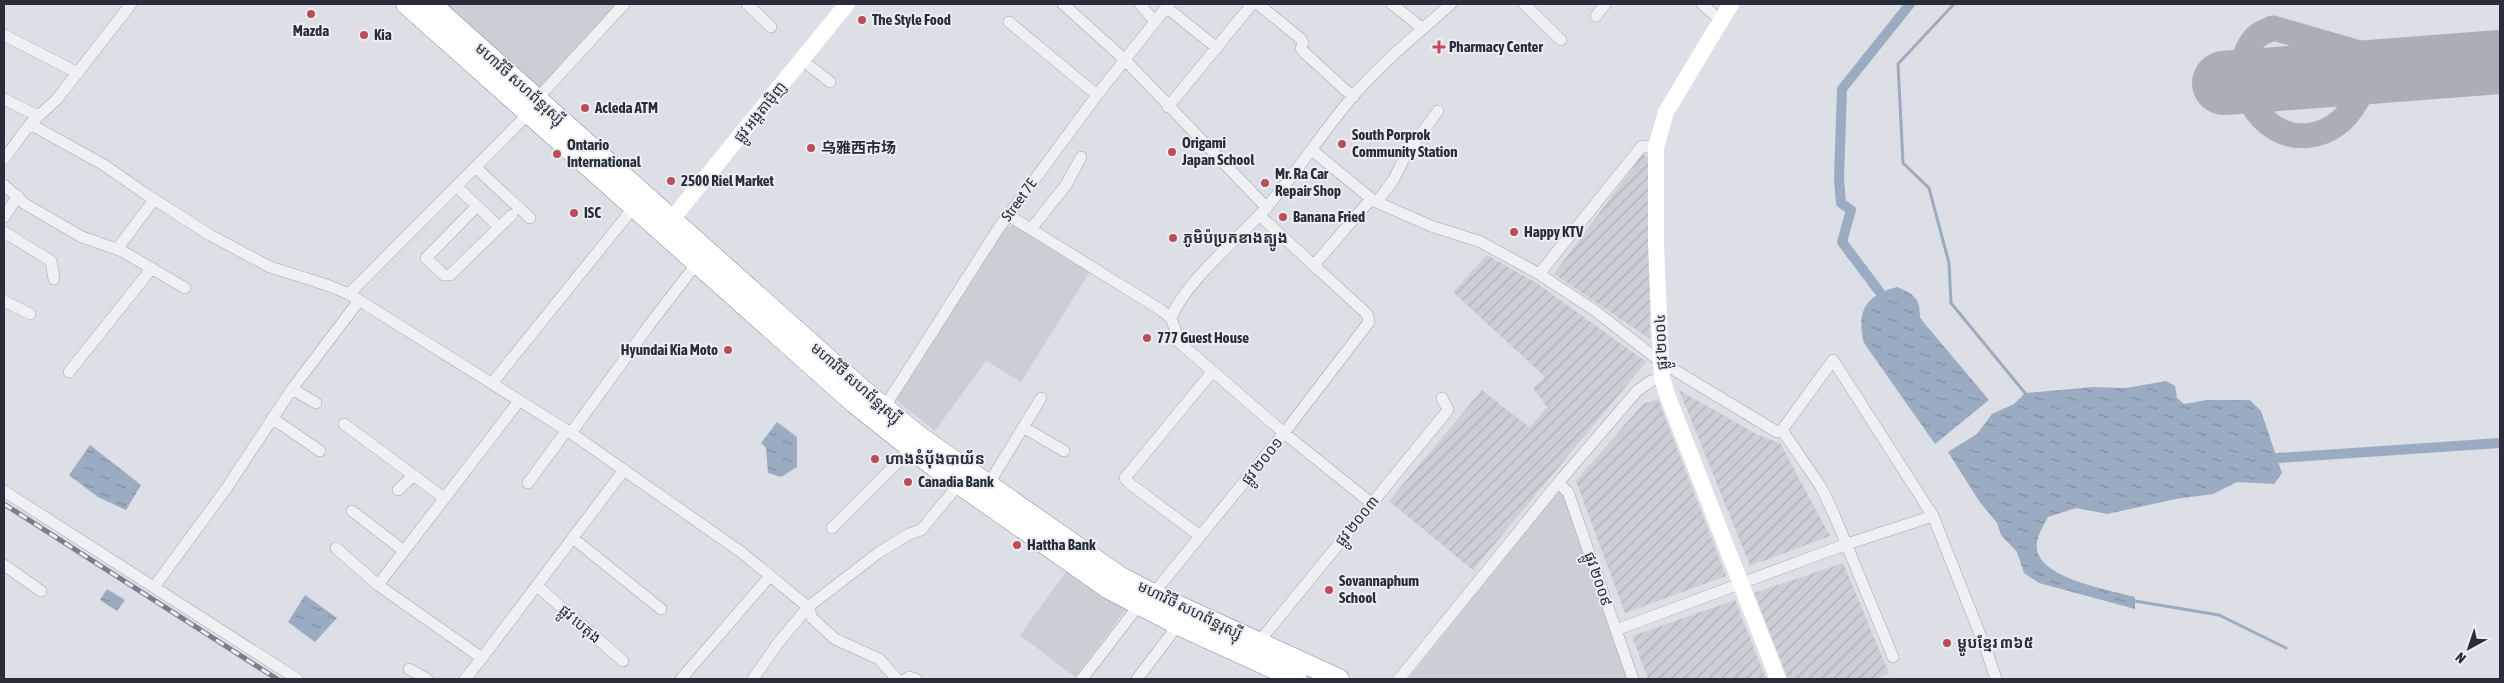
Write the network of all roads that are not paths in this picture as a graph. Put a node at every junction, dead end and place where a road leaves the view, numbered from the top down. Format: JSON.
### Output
{"nodes":[{"id":1,"x":131,"y":4,"type":"edge"},
{"id":2,"x":406,"y":4,"type":"edge"},
{"id":3,"x":431,"y":4,"type":"edge"},
{"id":4,"x":624,"y":4,"type":"edge"},
{"id":5,"x":747,"y":4,"type":"edge"},
{"id":6,"x":847,"y":4,"type":"edge"},
{"id":7,"x":1063,"y":4,"type":"edge"},
{"id":8,"x":1140,"y":4,"type":"edge"},
{"id":9,"x":1252,"y":4,"type":"edge"},
{"id":10,"x":1258,"y":4,"type":"edge"},
{"id":11,"x":1392,"y":4,"type":"edge"},
{"id":12,"x":1451,"y":4,"type":"edge"},
{"id":13,"x":1524,"y":4,"type":"edge"},
{"id":14,"x":1606,"y":4,"type":"edge"},
{"id":15,"x":1702,"y":4,"type":"edge"},
{"id":16,"x":1731,"y":4,"type":"edge"},
{"id":17,"x":1168,"y":6,"type":"edge"},
{"id":18,"x":1596,"y":16,"type":"dead end"},
{"id":19,"x":1721,"y":21,"type":"junction"},
{"id":20,"x":1009,"y":22,"type":"dead end"},
{"id":21,"x":1156,"y":22,"type":"junction"},
{"id":22,"x":771,"y":27,"type":"dead end"},
{"id":23,"x":1422,"y":28,"type":"junction"},
{"id":24,"x":4,"y":35,"type":"edge"},
{"id":25,"x":1561,"y":40,"type":"dead end"},
{"id":26,"x":1217,"y":48,"type":"junction"},
{"id":27,"x":802,"y":60,"type":"junction"},
{"id":28,"x":1125,"y":60,"type":"junction"},
{"id":29,"x":78,"y":73,"type":"junction"},
{"id":30,"x":830,"y":82,"type":"dead end"},
{"id":31,"x":1097,"y":95,"type":"junction"},
{"id":32,"x":1353,"y":97,"type":"junction"},
{"id":33,"x":4,"y":99,"type":"edge"},
{"id":34,"x":533,"y":106,"type":"junction"},
{"id":35,"x":1168,"y":107,"type":"junction"},
{"id":36,"x":1438,"y":111,"type":"dead end"},
{"id":37,"x":34,"y":120,"type":"junction"},
{"id":38,"x":1656,"y":147,"type":"junction"},
{"id":39,"x":1313,"y":151,"type":"junction"},
{"id":40,"x":1081,"y":157,"type":"dead end"},
{"id":41,"x":4,"y":159,"type":"edge"},
{"id":42,"x":475,"y":167,"type":"junction"},
{"id":43,"x":4,"y":185,"type":"edge"},
{"id":44,"x":456,"y":186,"type":"junction"},
{"id":45,"x":18,"y":196,"type":"junction"},
{"id":46,"x":154,"y":200,"type":"junction"},
{"id":47,"x":1374,"y":200,"type":"junction"},
{"id":48,"x":477,"y":206,"type":"junction"},
{"id":49,"x":634,"y":207,"type":"junction"},
{"id":50,"x":1263,"y":212,"type":"junction"},
{"id":51,"x":512,"y":215,"type":"dead end"},
{"id":52,"x":1008,"y":215,"type":"junction"},
{"id":53,"x":4,"y":217,"type":"edge"},
{"id":54,"x":530,"y":218,"type":"dead end"},
{"id":55,"x":672,"y":219,"type":"junction"},
{"id":56,"x":499,"y":227,"type":"junction"},
{"id":57,"x":1031,"y":229,"type":"junction"},
{"id":58,"x":4,"y":232,"type":"edge"},
{"id":59,"x":117,"y":249,"type":"junction"},
{"id":60,"x":697,"y":264,"type":"junction"},
{"id":61,"x":1314,"y":265,"type":"junction"},
{"id":62,"x":152,"y":268,"type":"junction"},
{"id":63,"x":1539,"y":274,"type":"junction"},
{"id":64,"x":54,"y":279,"type":"dead end"},
{"id":65,"x":185,"y":288,"type":"dead end"},
{"id":66,"x":353,"y":298,"type":"junction"},
{"id":67,"x":4,"y":301,"type":"edge"},
{"id":68,"x":757,"y":306,"type":"junction"},
{"id":69,"x":30,"y":314,"type":"dead end"},
{"id":70,"x":1171,"y":318,"type":"junction"},
{"id":71,"x":1662,"y":370,"type":"junction"},
{"id":72,"x":69,"y":372,"type":"dead end"},
{"id":73,"x":1212,"y":372,"type":"junction"},
{"id":74,"x":492,"y":383,"type":"junction"},
{"id":75,"x":292,"y":388,"type":"junction"},
{"id":76,"x":1041,"y":398,"type":"dead end"},
{"id":77,"x":1442,"y":398,"type":"dead end"},
{"id":78,"x":519,"y":401,"type":"junction"},
{"id":79,"x":316,"y":403,"type":"dead end"},
{"id":80,"x":884,"y":408,"type":"junction"},
{"id":81,"x":272,"y":418,"type":"junction"},
{"id":82,"x":344,"y":424,"type":"dead end"},
{"id":83,"x":1023,"y":427,"type":"junction"},
{"id":84,"x":1782,"y":430,"type":"junction"},
{"id":85,"x":569,"y":432,"type":"junction"},
{"id":86,"x":1284,"y":433,"type":"junction"},
{"id":87,"x":910,"y":450,"type":"junction"},
{"id":88,"x":320,"y":451,"type":"dead end"},
{"id":89,"x":1064,"y":451,"type":"dead end"},
{"id":90,"x":937,"y":459,"type":"junction"},
{"id":91,"x":624,"y":470,"type":"junction"},
{"id":92,"x":413,"y":476,"type":"junction"},
{"id":93,"x":528,"y":483,"type":"dead end"},
{"id":94,"x":959,"y":484,"type":"junction"},
{"id":95,"x":1558,"y":484,"type":"junction"},
{"id":96,"x":988,"y":485,"type":"junction"},
{"id":97,"x":398,"y":490,"type":"dead end"},
{"id":98,"x":4,"y":491,"type":"edge"},
{"id":99,"x":444,"y":498,"type":"junction"},
{"id":100,"x":1372,"y":503,"type":"junction"},
{"id":101,"x":352,"y":511,"type":"dead end"},
{"id":102,"x":1933,"y":516,"type":"junction"},
{"id":103,"x":832,"y":528,"type":"dead end"},
{"id":104,"x":1200,"y":536,"type":"junction"},
{"id":105,"x":574,"y":539,"type":"junction"},
{"id":106,"x":1847,"y":544,"type":"junction"},
{"id":107,"x":336,"y":548,"type":"dead end"},
{"id":108,"x":404,"y":551,"type":"junction"},
{"id":109,"x":4,"y":564,"type":"edge"},
{"id":110,"x":770,"y":576,"type":"junction"},
{"id":111,"x":378,"y":585,"type":"junction"},
{"id":112,"x":1741,"y":585,"type":"junction"},
{"id":113,"x":537,"y":586,"type":"junction"},
{"id":114,"x":154,"y":587,"type":"junction"},
{"id":115,"x":42,"y":591,"type":"dead end"},
{"id":116,"x":1146,"y":600,"type":"junction"},
{"id":117,"x":808,"y":607,"type":"junction"},
{"id":118,"x":661,"y":609,"type":"dead end"},
{"id":119,"x":1178,"y":625,"type":"junction"},
{"id":120,"x":1616,"y":630,"type":"junction"},
{"id":121,"x":1258,"y":643,"type":"junction"},
{"id":122,"x":1893,"y":657,"type":"dead end"},
{"id":123,"x":482,"y":658,"type":"junction"},
{"id":124,"x":623,"y":661,"type":"dead end"},
{"id":125,"x":409,"y":669,"type":"dead end"},
{"id":126,"x":1290,"y":678,"type":"edge"},
{"id":127,"x":297,"y":679,"type":"edge"},
{"id":128,"x":426,"y":679,"type":"edge"},
{"id":129,"x":465,"y":679,"type":"edge"},
{"id":130,"x":681,"y":679,"type":"edge"},
{"id":131,"x":753,"y":679,"type":"edge"},
{"id":132,"x":897,"y":679,"type":"edge"},
{"id":133,"x":906,"y":679,"type":"edge"},
{"id":134,"x":916,"y":679,"type":"edge"},
{"id":135,"x":1082,"y":679,"type":"edge"},
{"id":136,"x":1137,"y":679,"type":"edge"},
{"id":137,"x":1339,"y":679,"type":"edge"},
{"id":138,"x":1399,"y":679,"type":"edge"},
{"id":139,"x":1633,"y":679,"type":"edge"},
{"id":140,"x":1778,"y":679,"type":"edge"},
{"id":141,"x":1996,"y":679,"type":"edge"}],
"edges":[{"from":1,"to":29,"type":"street"},
{"from":2,"to":34,"type":"highway","name":"មហាវិថី សហព័ន្ធរុស្ស៊ី"},
{"from":3,"to":34,"type":"highway","name":"មហាវិថី សហព័ន្ធរុស្ស៊ី"},
{"from":4,"to":34,"type":"street"},
{"from":5,"to":22,"type":"street"},
{"from":6,"to":27,"type":"main road","name":"ផ្លូវ អង្តតាម៉ិញ"},
{"from":7,"to":28,"type":"street"},
{"from":8,"to":21,"type":"street"},
{"from":9,"to":26,"type":"street"},
{"from":10,"to":32,"type":"street"},
{"from":11,"to":23,"type":"street"},
{"from":12,"to":23,"type":"street"},
{"from":13,"to":25,"type":"street"},
{"from":14,"to":18,"type":"street"},
{"from":15,"to":19,"type":"street"},
{"from":16,"to":19,"type":"main road","name":"ផ្លូវ ២០០៤"},
{"from":17,"to":21,"type":"street","name":"Street 7E"},
{"from":17,"to":26,"type":"street"},
{"from":19,"to":38,"type":"main road","name":"ផ្លូវ ២០០៤"},
{"from":20,"to":31,"type":"street"},
{"from":21,"to":28,"type":"street","name":"Street 7E"},
{"from":23,"to":32,"type":"street"},
{"from":24,"to":29,"type":"street"},
{"from":26,"to":35,"type":"street"},
{"from":27,"to":30,"type":"street"},
{"from":27,"to":55,"type":"main road","name":"ផ្លូវ អង្តតាម៉ិញ"},
{"from":28,"to":31,"type":"street","name":"Street 7E"},
{"from":28,"to":35,"type":"street"},
{"from":29,"to":37,"type":"street"},
{"from":31,"to":52,"type":"street","name":"Street 7E"},
{"from":32,"to":39,"type":"street"},
{"from":33,"to":37,"type":"street"},
{"from":34,"to":42,"type":"street"},
{"from":34,"to":49,"type":"highway","name":"មហាវិថី សហព័ន្ធរុស្ស៊ី"},
{"from":34,"to":55,"type":"highway","name":"មហាវិថី សហព័ន្ធរុស្ស៊ី"},
{"from":35,"to":50,"type":"street"},
{"from":36,"to":47,"type":"street"},
{"from":37,"to":41,"type":"street"},
{"from":37,"to":46,"type":"street"},
{"from":38,"to":63,"type":"street"},
{"from":38,"to":71,"type":"main road","name":"ផ្លូវ ២០០៤"},
{"from":39,"to":47,"type":"street"},
{"from":39,"to":50,"type":"street"},
{"from":40,"to":57,"type":"street"},
{"from":42,"to":44,"type":"street"},
{"from":42,"to":54,"type":"street"},
{"from":43,"to":45,"type":"street"},
{"from":44,"to":48,"type":"street"},
{"from":44,"to":66,"type":"street"},
{"from":45,"to":53,"type":"street"},
{"from":45,"to":59,"type":"street"},
{"from":46,"to":59,"type":"street"},
{"from":46,"to":66,"type":"street"},
{"from":47,"to":61,"type":"street"},
{"from":47,"to":63,"type":"street"},
{"from":48,"to":56,"type":"street"},
{"from":48,"to":56,"type":"street"},
{"from":49,"to":60,"type":"highway","name":"មហាវិថី សហព័ន្ធរុស្ស៊ី"},
{"from":49,"to":74,"type":"street"},
{"from":50,"to":61,"type":"street"},
{"from":50,"to":70,"type":"street"},
{"from":51,"to":56,"type":"street"},
{"from":52,"to":57,"type":"street"},
{"from":52,"to":80,"type":"street","name":"Street 7E"},
{"from":55,"to":68,"type":"highway","name":"មហាវិថី សហព័ន្ធរុស្ស៊ី"},
{"from":57,"to":70,"type":"street"},
{"from":58,"to":64,"type":"street"},
{"from":59,"to":62,"type":"street"},
{"from":60,"to":68,"type":"highway","name":"មហាវិថី សហព័ន្ធរុស្ស៊ី"},
{"from":60,"to":85,"type":"street"},
{"from":61,"to":86,"type":"street","name":"ផ្លូវ ២០០១"},
{"from":62,"to":65,"type":"street"},
{"from":62,"to":72,"type":"street"},
{"from":63,"to":71,"type":"street"},
{"from":66,"to":74,"type":"street"},
{"from":66,"to":75,"type":"street"},
{"from":67,"to":69,"type":"street"},
{"from":68,"to":80,"type":"highway","name":"មហាវិថី សហព័ន្ធរុស្ស៊ី"},
{"from":68,"to":87,"type":"highway","name":"មហាវិថី សហព័ន្ធរុស្ស៊ី"},
{"from":70,"to":73,"type":"street"},
{"from":71,"to":84,"type":"street"},
{"from":71,"to":95,"type":"street"},
{"from":71,"to":112,"type":"main road","name":"ផ្លូវ ២០០៤"},
{"from":73,"to":86,"type":"street"},
{"from":73,"to":104,"type":"street"},
{"from":74,"to":78,"type":"street"},
{"from":75,"to":79,"type":"street"},
{"from":75,"to":81,"type":"street"},
{"from":76,"to":83,"type":"street"},
{"from":77,"to":100,"type":"street","name":"ផ្លូវ ២០០៣"},
{"from":78,"to":85,"type":"street"},
{"from":78,"to":99,"type":"street"},
{"from":80,"to":90,"type":"highway","name":"មហាវិថី សហព័ន្ធរុស្ស៊ី"},
{"from":81,"to":88,"type":"street"},
{"from":81,"to":114,"type":"street"},
{"from":82,"to":92,"type":"street"},
{"from":83,"to":89,"type":"street"},
{"from":83,"to":96,"type":"street"},
{"from":84,"to":102,"type":"street"},
{"from":84,"to":106,"type":"street"},
{"from":85,"to":91,"type":"street"},
{"from":85,"to":93,"type":"street"},
{"from":86,"to":100,"type":"street"},
{"from":86,"to":104,"type":"street","name":"ផ្លូវ ២០០១"},
{"from":87,"to":90,"type":"highway","name":"មហាវិថី សហព័ន្ធរុស្ស៊ី"},
{"from":87,"to":103,"type":"street"},
{"from":90,"to":94,"type":"highway","name":"មហាវិថី សហព័ន្ធរុស្ស៊ី"},
{"from":90,"to":96,"type":"highway","name":"មហាវិថី សហព័ន្ធរុស្ស៊ី"},
{"from":91,"to":105,"type":"street"},
{"from":91,"to":110,"type":"street"},
{"from":92,"to":97,"type":"street"},
{"from":92,"to":99,"type":"street"},
{"from":94,"to":116,"type":"highway","name":"មហាវិថី សហព័ន្ធរុស្ស៊ី"},
{"from":94,"to":117,"type":"street"},
{"from":95,"to":120,"type":"street","name":"ផ្លូវ ២០០៩"},
{"from":95,"to":138,"type":"street"},
{"from":96,"to":116,"type":"highway","name":"មហាវិថី សហព័ន្ធរុស្ស៊ី"},
{"from":98,"to":114,"type":"street"},
{"from":99,"to":108,"type":"street"},
{"from":100,"to":121,"type":"street","name":"ផ្លូវ ២០០៣"},
{"from":101,"to":108,"type":"street"},
{"from":102,"to":106,"type":"street"},
{"from":102,"to":141,"type":"street"},
{"from":104,"to":116,"type":"street","name":"ផ្លូវ ២០០១"},
{"from":105,"to":113,"type":"street"},
{"from":105,"to":118,"type":"street"},
{"from":106,"to":112,"type":"street"},
{"from":106,"to":122,"type":"street"},
{"from":107,"to":111,"type":"street"},
{"from":108,"to":111,"type":"street"},
{"from":109,"to":115,"type":"street"},
{"from":110,"to":117,"type":"street"},
{"from":110,"to":130,"type":"street"},
{"from":111,"to":123,"type":"street"},
{"from":112,"to":120,"type":"street"},
{"from":112,"to":140,"type":"main road","name":"ផ្លូវ ២០០៤"},
{"from":113,"to":123,"type":"street"},
{"from":113,"to":124,"type":"street","name":"ផ្លូវ បេតុង"},
{"from":114,"to":127,"type":"street"},
{"from":116,"to":119,"type":"highway","name":"មហាវិថី សហព័ន្ធរុស្ស៊ី"},
{"from":116,"to":121,"type":"highway","name":"មហាវិថី សហព័ន្ធរុស្ស៊ី"},
{"from":116,"to":135,"type":"street","name":"ផ្លូវ ២០០១"},
{"from":117,"to":131,"type":"street"},
{"from":117,"to":132,"type":"street"},
{"from":119,"to":126,"type":"highway","name":"មហាវិថី សហព័ន្ធរុស្ស៊ី"},
{"from":119,"to":136,"type":"street"},
{"from":120,"to":139,"type":"street","name":"ផ្លូវ ២០០៩"},
{"from":121,"to":137,"type":"highway","name":"មហាវិថី សហព័ន្ធរុស្ស៊ី"},
{"from":123,"to":129,"type":"street"},
{"from":125,"to":128,"type":"street"},
{"from":133,"to":134,"type":"street"}]}
